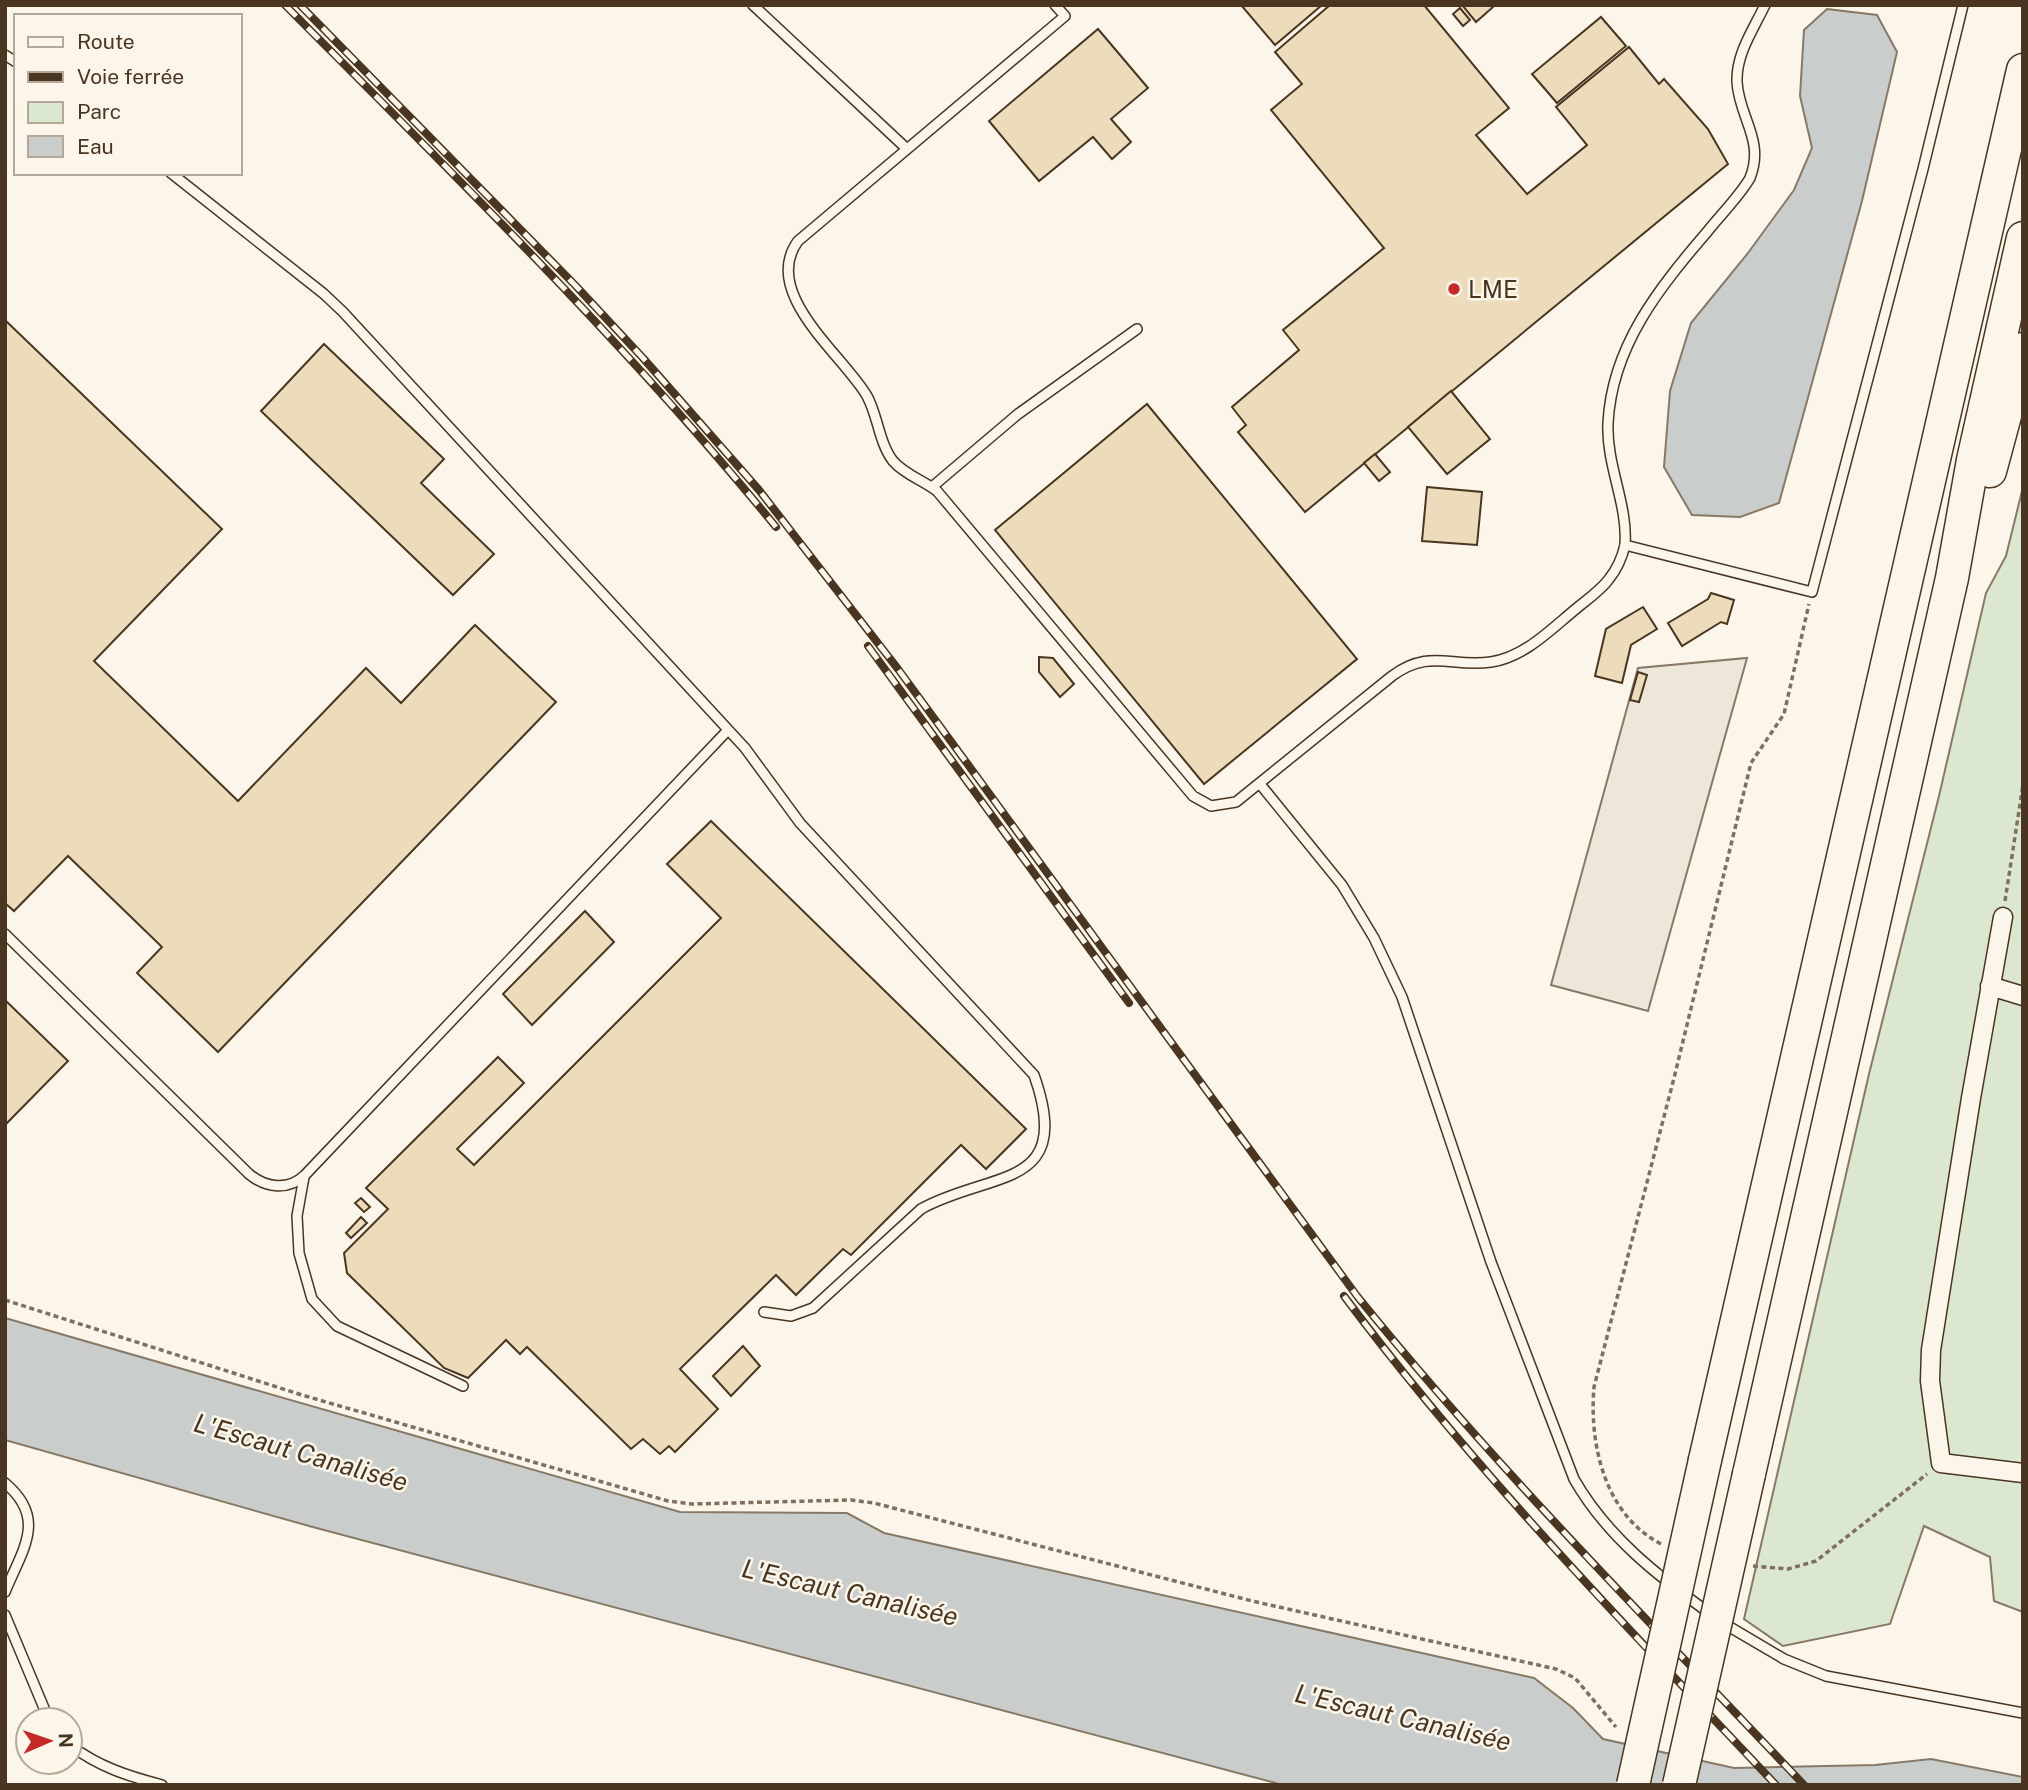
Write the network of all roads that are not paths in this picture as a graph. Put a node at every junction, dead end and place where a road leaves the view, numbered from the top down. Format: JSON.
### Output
{"nodes":[{"id":1,"x":753,"y":5,"type":"edge"},
{"id":2,"x":1055,"y":5,"type":"edge"},
{"id":3,"x":1765,"y":5,"type":"edge"},
{"id":4,"x":1963,"y":5,"type":"edge"},
{"id":5,"x":2023,"y":70,"type":"edge"},
{"id":6,"x":907,"y":149,"type":"junction"},
{"id":7,"x":174,"y":175,"type":"edge"},
{"id":8,"x":2023,"y":238,"type":"edge"},
{"id":9,"x":1137,"y":329,"type":"dead end"},
{"id":10,"x":2023,"y":349,"type":"edge"},
{"id":11,"x":932,"y":486,"type":"junction"},
{"id":12,"x":1625,"y":545,"type":"junction"},
{"id":13,"x":1951,"y":578,"type":"junction"},
{"id":14,"x":728,"y":730,"type":"junction"},
{"id":15,"x":1260,"y":784,"type":"junction"},
{"id":16,"x":2003,"y":917,"type":"road end"},
{"id":17,"x":5,"y":934,"type":"edge"},
{"id":18,"x":1990,"y":986,"type":"junction"},
{"id":19,"x":2023,"y":996,"type":"edge"},
{"id":20,"x":305,"y":1175,"type":"junction"},
{"id":21,"x":764,"y":1312,"type":"dead end"},
{"id":22,"x":463,"y":1386,"type":"dead end"},
{"id":23,"x":2023,"y":1473,"type":"edge"},
{"id":24,"x":5,"y":1482,"type":"edge"},
{"id":25,"x":5,"y":1592,"type":"edge"},
{"id":26,"x":5,"y":1615,"type":"edge"},
{"id":27,"x":42,"y":1706,"type":"edge"},
{"id":28,"x":2023,"y":1713,"type":"edge"},
{"id":29,"x":84,"y":1755,"type":"edge"},
{"id":30,"x":162,"y":1785,"type":"edge"},
{"id":31,"x":1633,"y":1785,"type":"edge"},
{"id":32,"x":1679,"y":1785,"type":"edge"}],
"edges":[{"from":1,"to":6,"type":"lane"},
{"from":2,"to":6,"type":"lane"},
{"from":3,"to":12,"type":"lane"},
{"from":4,"to":12,"type":"lane"},
{"from":5,"to":31,"type":"highway","bridge":true},
{"from":6,"to":11,"type":"lane"},
{"from":7,"to":14,"type":"lane"},
{"from":8,"to":13,"type":"highway"},
{"from":9,"to":11,"type":"lane"},
{"from":10,"to":13,"type":"highway"},
{"from":11,"to":15,"type":"lane"},
{"from":12,"to":15,"type":"lane"},
{"from":13,"to":32,"type":"highway","bridge":true},
{"from":14,"to":20,"type":"lane"},
{"from":14,"to":21,"type":"lane"},
{"from":15,"to":28,"type":"lane"},
{"from":16,"to":18,"type":"street"},
{"from":17,"to":20,"type":"lane"},
{"from":18,"to":19,"type":"street"},
{"from":18,"to":23,"type":"street"},
{"from":20,"to":22,"type":"lane"},
{"from":24,"to":25,"type":"lane"},
{"from":26,"to":27,"type":"lane"},
{"from":29,"to":30,"type":"lane"}]}
